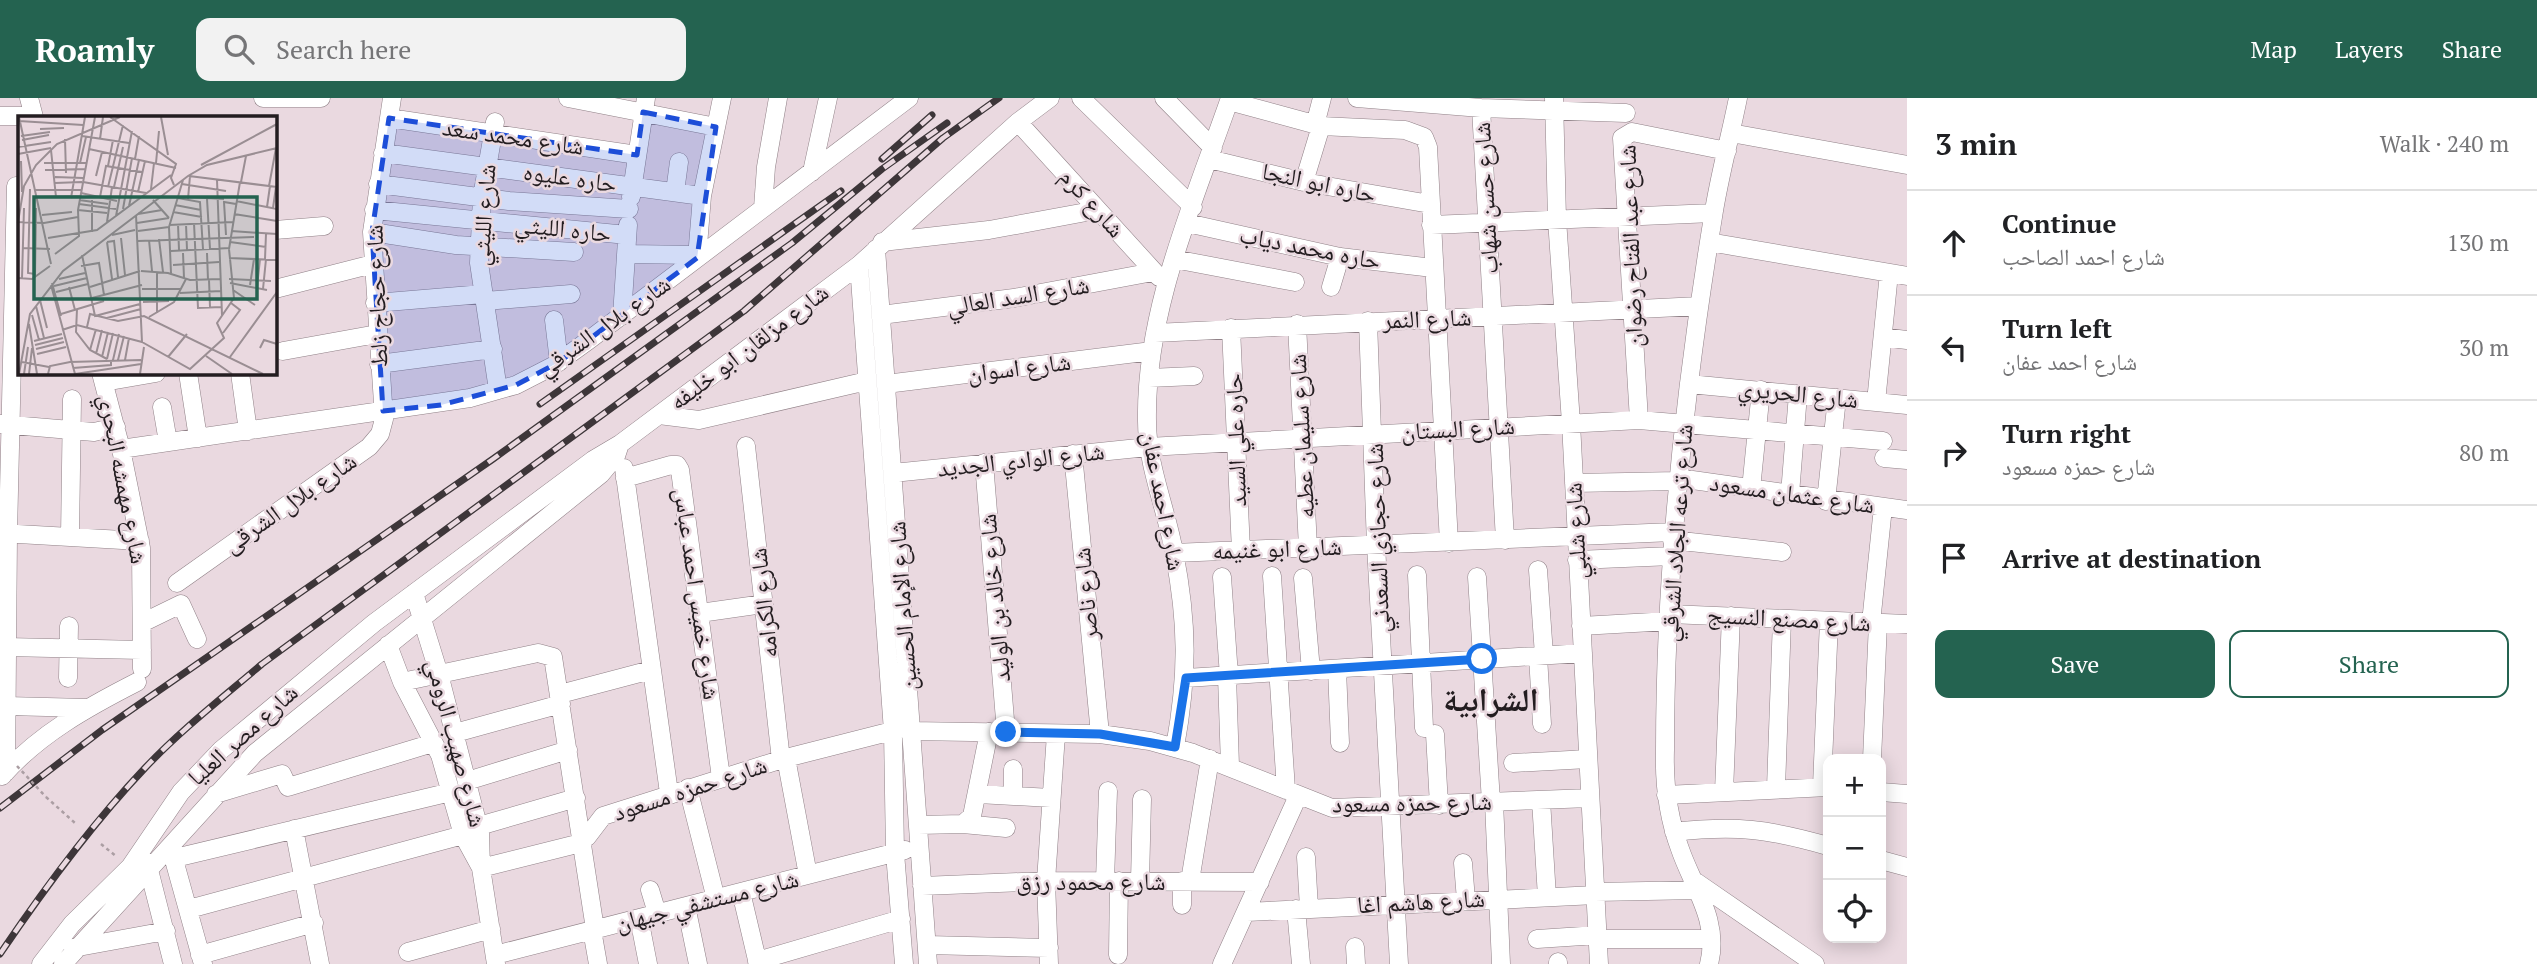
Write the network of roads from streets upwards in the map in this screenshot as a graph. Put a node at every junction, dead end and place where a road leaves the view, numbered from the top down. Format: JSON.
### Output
{"nodes":[{"id":1,"x":29,"y":98,"type":"edge"},
{"id":2,"x":263,"y":98,"type":"edge"},
{"id":3,"x":392,"y":98,"type":"edge"},
{"id":4,"x":568,"y":98,"type":"edge"},
{"id":5,"x":722,"y":98,"type":"edge"},
{"id":6,"x":778,"y":98,"type":"edge"},
{"id":7,"x":828,"y":98,"type":"edge"},
{"id":8,"x":909,"y":98,"type":"edge"},
{"id":9,"x":1050,"y":98,"type":"edge"},
{"id":10,"x":1081,"y":98,"type":"edge"},
{"id":11,"x":1164,"y":98,"type":"edge"},
{"id":12,"x":1322,"y":98,"type":"edge"},
{"id":13,"x":1357,"y":98,"type":"edge"},
{"id":14,"x":1738,"y":98,"type":"edge"},
{"id":15,"x":317,"y":99,"type":"edge"},
{"id":16,"x":1229,"y":100,"type":"edge"},
{"id":17,"x":1553,"y":104,"type":"edge"},
{"id":18,"x":644,"y":105,"type":"edge"},
{"id":19,"x":1481,"y":108,"type":"junction"},
{"id":20,"x":1626,"y":113,"type":"dead end"},
{"id":21,"x":0,"y":116,"type":"edge"},
{"id":22,"x":34,"y":116,"type":"edge"},
{"id":23,"x":18,"y":117,"type":"edge"},
{"id":24,"x":389,"y":118,"type":"junction"},
{"id":25,"x":1018,"y":122,"type":"junction"},
{"id":26,"x":1318,"y":125,"type":"junction"},
{"id":27,"x":716,"y":127,"type":"junction"},
{"id":28,"x":494,"y":128,"type":"junction"},
{"id":29,"x":1731,"y":133,"type":"junction"},
{"id":30,"x":1727,"y":151,"type":"junction"},
{"id":31,"x":383,"y":153,"type":"junction"},
{"id":32,"x":1211,"y":154,"type":"junction"},
{"id":33,"x":637,"y":155,"type":"junction"},
{"id":34,"x":679,"y":162,"type":"dead end"},
{"id":35,"x":1907,"y":165,"type":"edge"},
{"id":36,"x":486,"y":167,"type":"junction"},
{"id":37,"x":812,"y":172,"type":"junction"},
{"id":38,"x":1304,"y":182,"type":"junction"},
{"id":39,"x":378,"y":184,"type":"junction"},
{"id":40,"x":12,"y":186,"type":"edge"},
{"id":41,"x":633,"y":187,"type":"junction"},
{"id":42,"x":675,"y":192,"type":"junction"},
{"id":43,"x":702,"y":195,"type":"junction"},
{"id":44,"x":482,"y":197,"type":"junction"},
{"id":45,"x":1430,"y":204,"type":"junction"},
{"id":46,"x":763,"y":208,"type":"junction"},
{"id":47,"x":374,"y":209,"type":"junction"},
{"id":48,"x":629,"y":209,"type":"junction"},
{"id":49,"x":1097,"y":210,"type":"junction"},
{"id":50,"x":1713,"y":214,"type":"junction"},
{"id":51,"x":1190,"y":215,"type":"junction"},
{"id":52,"x":1626,"y":215,"type":"junction"},
{"id":53,"x":1557,"y":219,"type":"junction"},
{"id":54,"x":480,"y":220,"type":"junction"},
{"id":55,"x":1488,"y":222,"type":"junction"},
{"id":56,"x":1431,"y":225,"type":"junction"},
{"id":57,"x":324,"y":226,"type":"dead end"},
{"id":58,"x":276,"y":230,"type":"edge"},
{"id":59,"x":372,"y":232,"type":"junction"},
{"id":60,"x":627,"y":235,"type":"junction"},
{"id":61,"x":1709,"y":242,"type":"junction"},
{"id":62,"x":879,"y":245,"type":"junction"},
{"id":63,"x":479,"y":247,"type":"junction"},
{"id":64,"x":575,"y":252,"type":"dead end"},
{"id":65,"x":626,"y":254,"type":"junction"},
{"id":66,"x":698,"y":256,"type":"junction"},
{"id":67,"x":1340,"y":257,"type":"junction"},
{"id":68,"x":1174,"y":259,"type":"junction"},
{"id":69,"x":373,"y":264,"type":"junction"},
{"id":70,"x":859,"y":265,"type":"junction"},
{"id":71,"x":1433,"y":268,"type":"junction"},
{"id":72,"x":1898,"y":275,"type":"edge"},
{"id":73,"x":1160,"y":277,"type":"junction"},
{"id":74,"x":1295,"y":282,"type":"dead end"},
{"id":75,"x":1331,"y":287,"type":"dead end"},
{"id":76,"x":276,"y":289,"type":"edge"},
{"id":77,"x":571,"y":294,"type":"dead end"},
{"id":78,"x":484,"y":297,"type":"junction"},
{"id":79,"x":375,"y":303,"type":"junction"},
{"id":80,"x":1699,"y":306,"type":"junction"},
{"id":81,"x":1633,"y":309,"type":"junction"},
{"id":82,"x":1564,"y":313,"type":"junction"},
{"id":83,"x":881,"y":315,"type":"junction"},
{"id":84,"x":622,"y":316,"type":"junction"},
{"id":85,"x":1492,"y":316,"type":"junction"},
{"id":86,"x":11,"y":318,"type":"edge"},
{"id":87,"x":1436,"y":318,"type":"junction"},
{"id":88,"x":554,"y":320,"type":"dead end"},
{"id":89,"x":1368,"y":321,"type":"junction"},
{"id":90,"x":1297,"y":324,"type":"junction"},
{"id":91,"x":1231,"y":328,"type":"junction"},
{"id":92,"x":1155,"y":333,"type":"junction"},
{"id":93,"x":377,"y":334,"type":"junction"},
{"id":94,"x":1883,"y":337,"type":"junction"},
{"id":95,"x":1907,"y":340,"type":"edge"},
{"id":96,"x":493,"y":349,"type":"junction"},
{"id":97,"x":283,"y":351,"type":"dead end"},
{"id":98,"x":1152,"y":351,"type":"junction"},
{"id":99,"x":559,"y":362,"type":"junction"},
{"id":100,"x":379,"y":364,"type":"junction"},
{"id":101,"x":145,"y":374,"type":"edge"},
{"id":102,"x":188,"y":374,"type":"edge"},
{"id":103,"x":240,"y":374,"type":"edge"},
{"id":104,"x":1194,"y":376,"type":"dead end"},
{"id":105,"x":102,"y":378,"type":"edge"},
{"id":106,"x":1149,"y":378,"type":"junction"},
{"id":107,"x":867,"y":381,"type":"junction"},
{"id":108,"x":886,"y":384,"type":"junction"},
{"id":109,"x":1689,"y":384,"type":"junction"},
{"id":110,"x":498,"y":390,"type":"junction"},
{"id":111,"x":1761,"y":390,"type":"junction"},
{"id":112,"x":1798,"y":394,"type":"junction"},
{"id":113,"x":1837,"y":398,"type":"junction"},
{"id":114,"x":72,"y":399,"type":"dead end"},
{"id":115,"x":1876,"y":402,"type":"junction"},
{"id":116,"x":1907,"y":405,"type":"edge"},
{"id":117,"x":162,"y":407,"type":"dead end"},
{"id":118,"x":383,"y":411,"type":"junction"},
{"id":119,"x":659,"y":415,"type":"junction"},
{"id":120,"x":1639,"y":420,"type":"junction"},
{"id":121,"x":1685,"y":421,"type":"junction"},
{"id":122,"x":1571,"y":423,"type":"junction"},
{"id":123,"x":6,"y":425,"type":"edge"},
{"id":124,"x":116,"y":427,"type":"junction"},
{"id":125,"x":1498,"y":427,"type":"junction"},
{"id":126,"x":1757,"y":428,"type":"junction"},
{"id":127,"x":72,"y":429,"type":"junction"},
{"id":128,"x":1442,"y":430,"type":"junction"},
{"id":129,"x":248,"y":431,"type":"junction"},
{"id":130,"x":1795,"y":433,"type":"junction"},
{"id":131,"x":1374,"y":434,"type":"junction"},
{"id":132,"x":1833,"y":437,"type":"junction"},
{"id":133,"x":198,"y":438,"type":"junction"},
{"id":134,"x":1302,"y":438,"type":"junction"},
{"id":135,"x":168,"y":442,"type":"junction"},
{"id":136,"x":1235,"y":442,"type":"junction"},
{"id":137,"x":620,"y":444,"type":"junction"},
{"id":138,"x":746,"y":446,"type":"dead end"},
{"id":139,"x":1148,"y":447,"type":"junction"},
{"id":140,"x":121,"y":449,"type":"junction"},
{"id":141,"x":1073,"y":454,"type":"junction"},
{"id":142,"x":1907,"y":460,"type":"edge"},
{"id":143,"x":984,"y":463,"type":"junction"},
{"id":144,"x":893,"y":472,"type":"junction"},
{"id":145,"x":625,"y":478,"type":"junction"},
{"id":146,"x":1678,"y":480,"type":"junction"},
{"id":147,"x":1574,"y":483,"type":"junction"},
{"id":148,"x":1751,"y":489,"type":"junction"},
{"id":149,"x":1790,"y":494,"type":"junction"},
{"id":150,"x":1826,"y":501,"type":"junction"},
{"id":151,"x":1883,"y":507,"type":"junction"},
{"id":152,"x":1907,"y":510,"type":"edge"},
{"id":153,"x":4,"y":533,"type":"edge"},
{"id":154,"x":1576,"y":536,"type":"junction"},
{"id":155,"x":70,"y":537,"type":"junction"},
{"id":156,"x":1505,"y":540,"type":"junction"},
{"id":157,"x":140,"y":541,"type":"junction"},
{"id":158,"x":1448,"y":543,"type":"junction"},
{"id":159,"x":1672,"y":543,"type":"junction"},
{"id":160,"x":1376,"y":545,"type":"junction"},
{"id":161,"x":1308,"y":548,"type":"junction"},
{"id":162,"x":1241,"y":551,"type":"junction"},
{"id":163,"x":1782,"y":552,"type":"dead end"},
{"id":164,"x":1174,"y":553,"type":"junction"},
{"id":165,"x":1577,"y":560,"type":"junction"},
{"id":166,"x":1538,"y":570,"type":"dead end"},
{"id":167,"x":1416,"y":575,"type":"dead end"},
{"id":168,"x":1272,"y":576,"type":"dead end"},
{"id":169,"x":1222,"y":577,"type":"dead end"},
{"id":170,"x":1476,"y":577,"type":"dead end"},
{"id":171,"x":1303,"y":578,"type":"dead end"},
{"id":172,"x":177,"y":583,"type":"dead end"},
{"id":173,"x":414,"y":593,"type":"junction"},
{"id":174,"x":764,"y":604,"type":"junction"},
{"id":175,"x":700,"y":613,"type":"junction"},
{"id":176,"x":1670,"y":617,"type":"junction"},
{"id":177,"x":1731,"y":617,"type":"junction"},
{"id":178,"x":422,"y":619,"type":"junction"},
{"id":179,"x":1782,"y":619,"type":"junction"},
{"id":180,"x":1829,"y":621,"type":"junction"},
{"id":181,"x":142,"y":623,"type":"junction"},
{"id":182,"x":1874,"y":623,"type":"junction"},
{"id":183,"x":1907,"y":624,"type":"edge"},
{"id":184,"x":69,"y":626,"type":"dead end"},
{"id":185,"x":1581,"y":626,"type":"junction"},
{"id":186,"x":197,"y":639,"type":"dead end"},
{"id":187,"x":388,"y":645,"type":"junction"},
{"id":188,"x":6,"y":647,"type":"junction"},
{"id":189,"x":68,"y":648,"type":"junction"},
{"id":190,"x":142,"y":650,"type":"junction"},
{"id":191,"x":1583,"y":653,"type":"junction"},
{"id":192,"x":1541,"y":655,"type":"junction"},
{"id":193,"x":1482,"y":659,"type":"junction"},
{"id":194,"x":1420,"y":663,"type":"junction"},
{"id":195,"x":1383,"y":666,"type":"junction"},
{"id":196,"x":1337,"y":669,"type":"junction"},
{"id":197,"x":651,"y":670,"type":"junction"},
{"id":198,"x":1311,"y":671,"type":"junction"},
{"id":199,"x":1279,"y":673,"type":"junction"},
{"id":200,"x":439,"y":674,"type":"junction"},
{"id":201,"x":1228,"y":676,"type":"junction"},
{"id":202,"x":68,"y":678,"type":"dead end"},
{"id":203,"x":1186,"y":678,"type":"junction"},
{"id":204,"x":3,"y":680,"type":"edge"},
{"id":205,"x":402,"y":682,"type":"junction"},
{"id":206,"x":561,"y":699,"type":"junction"},
{"id":207,"x":6,"y":706,"type":"junction"},
{"id":208,"x":88,"y":708,"type":"junction"},
{"id":209,"x":1542,"y":724,"type":"dead end"},
{"id":210,"x":454,"y":729,"type":"junction"},
{"id":211,"x":911,"y":729,"type":"junction"},
{"id":212,"x":893,"y":731,"type":"junction"},
{"id":213,"x":998,"y":732,"type":"junction"},
{"id":214,"x":1055,"y":734,"type":"junction"},
{"id":215,"x":1100,"y":734,"type":"junction"},
{"id":216,"x":429,"y":738,"type":"junction"},
{"id":217,"x":1340,"y":743,"type":"dead end"},
{"id":218,"x":1175,"y":747,"type":"junction"},
{"id":219,"x":568,"y":750,"type":"junction"},
{"id":220,"x":3,"y":751,"type":"edge"},
{"id":221,"x":1826,"y":754,"type":"edge"},
{"id":222,"x":1872,"y":754,"type":"edge"},
{"id":223,"x":784,"y":759,"type":"junction"},
{"id":224,"x":1210,"y":759,"type":"junction"},
{"id":225,"x":1588,"y":759,"type":"junction"},
{"id":226,"x":1513,"y":763,"type":"dead end"},
{"id":227,"x":1230,"y":766,"type":"junction"},
{"id":228,"x":1013,"y":769,"type":"dead end"},
{"id":229,"x":8,"y":772,"type":"edge"},
{"id":230,"x":721,"y":778,"type":"junction"},
{"id":231,"x":467,"y":780,"type":"junction"},
{"id":232,"x":1823,"y":787,"type":"edge"},
{"id":233,"x":688,"y":788,"type":"junction"},
{"id":234,"x":1776,"y":788,"type":"junction"},
{"id":235,"x":1108,"y":791,"type":"dead end"},
{"id":236,"x":451,"y":792,"type":"junction"},
{"id":237,"x":1724,"y":792,"type":"junction"},
{"id":238,"x":1886,"y":792,"type":"edge"},
{"id":239,"x":669,"y":793,"type":"junction"},
{"id":240,"x":1292,"y":793,"type":"junction"},
{"id":241,"x":215,"y":794,"type":"junction"},
{"id":242,"x":978,"y":794,"type":"junction"},
{"id":243,"x":1907,"y":794,"type":"edge"},
{"id":244,"x":1666,"y":795,"type":"junction"},
{"id":245,"x":1013,"y":796,"type":"junction"},
{"id":246,"x":576,"y":798,"type":"junction"},
{"id":247,"x":1590,"y":798,"type":"junction"},
{"id":248,"x":1051,"y":799,"type":"junction"},
{"id":249,"x":1142,"y":799,"type":"dead end"},
{"id":250,"x":1541,"y":800,"type":"junction"},
{"id":251,"x":1493,"y":802,"type":"junction"},
{"id":252,"x":1438,"y":805,"type":"junction"},
{"id":253,"x":1390,"y":807,"type":"junction"},
{"id":254,"x":963,"y":824,"type":"junction"},
{"id":255,"x":918,"y":825,"type":"junction"},
{"id":256,"x":156,"y":828,"type":"junction"},
{"id":257,"x":1006,"y":828,"type":"dead end"},
{"id":258,"x":294,"y":829,"type":"junction"},
{"id":259,"x":471,"y":830,"type":"junction"},
{"id":260,"x":1674,"y":832,"type":"junction"},
{"id":261,"x":582,"y":841,"type":"junction"},
{"id":262,"x":1823,"y":845,"type":"edge"},
{"id":263,"x":920,"y":846,"type":"junction"},
{"id":264,"x":143,"y":849,"type":"junction"},
{"id":265,"x":172,"y":852,"type":"junction"},
{"id":266,"x":895,"y":853,"type":"junction"},
{"id":267,"x":1306,"y":857,"type":"dead end"},
{"id":268,"x":1886,"y":860,"type":"edge"},
{"id":269,"x":1906,"y":862,"type":"edge"},
{"id":270,"x":1464,"y":863,"type":"dead end"},
{"id":271,"x":481,"y":868,"type":"junction"},
{"id":272,"x":150,"y":869,"type":"junction"},
{"id":273,"x":808,"y":875,"type":"junction"},
{"id":274,"x":304,"y":876,"type":"junction"},
{"id":275,"x":1046,"y":881,"type":"junction"},
{"id":276,"x":1112,"y":881,"type":"junction"},
{"id":277,"x":1140,"y":881,"type":"junction"},
{"id":278,"x":1186,"y":881,"type":"junction"},
{"id":279,"x":1260,"y":882,"type":"junction"},
{"id":280,"x":922,"y":886,"type":"junction"},
{"id":281,"x":1697,"y":886,"type":"junction"},
{"id":282,"x":650,"y":890,"type":"dead end"},
{"id":283,"x":741,"y":892,"type":"junction"},
{"id":284,"x":1595,"y":893,"type":"junction"},
{"id":285,"x":1547,"y":897,"type":"junction"},
{"id":286,"x":1498,"y":898,"type":"junction"},
{"id":287,"x":716,"y":899,"type":"junction"},
{"id":288,"x":1466,"y":900,"type":"junction"},
{"id":289,"x":1395,"y":903,"type":"junction"},
{"id":290,"x":1182,"y":905,"type":"dead end"},
{"id":291,"x":686,"y":906,"type":"junction"},
{"id":292,"x":189,"y":909,"type":"junction"},
{"id":293,"x":1303,"y":909,"type":"junction"},
{"id":294,"x":1247,"y":912,"type":"junction"},
{"id":295,"x":657,"y":914,"type":"junction"},
{"id":296,"x":639,"y":918,"type":"junction"},
{"id":297,"x":901,"y":919,"type":"junction"},
{"id":298,"x":314,"y":923,"type":"junction"},
{"id":299,"x":491,"y":929,"type":"junction"},
{"id":300,"x":593,"y":930,"type":"junction"},
{"id":301,"x":166,"y":931,"type":"junction"},
{"id":302,"x":1598,"y":937,"type":"junction"},
{"id":303,"x":1537,"y":939,"type":"dead end"},
{"id":304,"x":1711,"y":939,"type":"junction"},
{"id":305,"x":927,"y":945,"type":"junction"},
{"id":306,"x":77,"y":948,"type":"junction"},
{"id":307,"x":408,"y":952,"type":"dead end"},
{"id":308,"x":1049,"y":956,"type":"edge"},
{"id":309,"x":1118,"y":956,"type":"dead end"},
{"id":310,"x":496,"y":959,"type":"edge"},
{"id":311,"x":51,"y":960,"type":"edge"},
{"id":312,"x":202,"y":960,"type":"edge"},
{"id":313,"x":758,"y":963,"type":"edge"},
{"id":314,"x":173,"y":964,"type":"edge"},
{"id":315,"x":320,"y":964,"type":"edge"},
{"id":316,"x":598,"y":964,"type":"edge"},
{"id":317,"x":648,"y":964,"type":"edge"},
{"id":318,"x":698,"y":964,"type":"edge"},
{"id":319,"x":904,"y":964,"type":"edge"},
{"id":320,"x":928,"y":964,"type":"edge"},
{"id":321,"x":1222,"y":964,"type":"edge"},
{"id":322,"x":1301,"y":964,"type":"edge"},
{"id":323,"x":1399,"y":964,"type":"edge"},
{"id":324,"x":1500,"y":964,"type":"edge"},
{"id":325,"x":1599,"y":964,"type":"edge"},
{"id":326,"x":1709,"y":964,"type":"edge"},
{"id":327,"x":1815,"y":964,"type":"edge"}],
"edges":[{"from":1,"to":22,"type":"street"},
{"from":2,"to":15,"type":"street"},
{"from":3,"to":24,"type":"street","name":"شارع حجاج زلط"},
{"from":4,"to":18,"type":"street"},
{"from":5,"to":27,"type":"street"},
{"from":6,"to":46,"type":"street"},
{"from":7,"to":37,"type":"street"},
{"from":8,"to":37,"type":"street","name":"شارع بلال الشرقي"},
{"from":9,"to":25,"type":"street","name":"شارع مزلقان ابو خليفه"},
{"from":10,"to":51,"type":"street"},
{"from":11,"to":32,"type":"street"},
{"from":12,"to":26,"type":"street"},
{"from":13,"to":19,"type":"street"},
{"from":14,"to":29,"type":"street","name":"شارع ترعه الجلاد الشرقي"},
{"from":16,"to":26,"type":"street"},
{"from":16,"to":32,"type":"street","name":"شارع احمد عفان"},
{"from":17,"to":19,"type":"street"},
{"from":17,"to":20,"type":"street"},
{"from":17,"to":53,"type":"street","name":"شارع شلبي"},
{"from":18,"to":27,"type":"street"},
{"from":18,"to":33,"type":"street"},
{"from":19,"to":55,"type":"street","name":"شارع حسن شهاب"},
{"from":21,"to":23,"type":"street"},
{"from":24,"to":28,"type":"street","name":"شارع محمد سعد"},
{"from":24,"to":31,"type":"street","name":"شارع حجاج زلط"},
{"from":25,"to":49,"type":"street","name":"شارع كرم"},
{"from":25,"to":62,"type":"street","name":"شارع مزلقان ابو خليفه"},
{"from":26,"to":38,"type":"street"},
{"from":26,"to":45,"type":"street"},
{"from":27,"to":43,"type":"street"},
{"from":28,"to":33,"type":"street","name":"شارع محمد سعد"},
{"from":28,"to":36,"type":"street","name":"شارع الليثي"},
{"from":29,"to":30,"type":"street","name":"شارع ترعه الجلاد الشرقي"},
{"from":29,"to":35,"type":"street"},
{"from":30,"to":50,"type":"street","name":"شارع ترعه الجلاد الشرقي"},
{"from":30,"to":52,"type":"street","name":"شارع عبد الفتاح رضوان"},
{"from":31,"to":36,"type":"street","name":"حاره عليوه"},
{"from":31,"to":39,"type":"street","name":"شارع حجاج زلط"},
{"from":32,"to":38,"type":"street","name":"حاره ابو النجا"},
{"from":32,"to":51,"type":"street","name":"شارع احمد عفان"},
{"from":33,"to":41,"type":"street"},
{"from":34,"to":42,"type":"street"},
{"from":36,"to":41,"type":"street","name":"حاره عليوه"},
{"from":36,"to":44,"type":"street","name":"شارع الليثي"},
{"from":37,"to":46,"type":"street","name":"شارع بلال الشرقي"},
{"from":38,"to":45,"type":"street","name":"حاره ابو النجا"},
{"from":39,"to":44,"type":"street"},
{"from":39,"to":47,"type":"street","name":"شارع حجاج زلط"},
{"from":40,"to":86,"type":"street"},
{"from":41,"to":42,"type":"street","name":"حاره عليوه"},
{"from":41,"to":48,"type":"street"},
{"from":42,"to":43,"type":"street","name":"حاره عليوه"},
{"from":43,"to":66,"type":"street"},
{"from":44,"to":48,"type":"street"},
{"from":44,"to":54,"type":"street","name":"شارع الليثي"},
{"from":45,"to":56,"type":"street"},
{"from":46,"to":66,"type":"street","name":"شارع بلال الشرقي"},
{"from":47,"to":54,"type":"street","name":"حاره الليثي"},
{"from":47,"to":59,"type":"street","name":"شارع حجاج زلط"},
{"from":48,"to":60,"type":"street"},
{"from":49,"to":62,"type":"street"},
{"from":49,"to":73,"type":"street","name":"شارع كرم"},
{"from":50,"to":52,"type":"street"},
{"from":50,"to":61,"type":"street","name":"شارع ترعه الجلاد الشرقي"},
{"from":51,"to":67,"type":"street","name":"حاره محمد دياب"},
{"from":51,"to":68,"type":"street","name":"شارع احمد عفان"},
{"from":52,"to":53,"type":"street"},
{"from":52,"to":81,"type":"street","name":"شارع عبد الفتاح رضوان"},
{"from":53,"to":55,"type":"street"},
{"from":53,"to":82,"type":"street","name":"شارع شلبي"},
{"from":54,"to":60,"type":"street","name":"حاره الليثي"},
{"from":54,"to":63,"type":"street","name":"شارع الليثي"},
{"from":55,"to":56,"type":"street"},
{"from":55,"to":85,"type":"street","name":"شارع حسن شهاب"},
{"from":56,"to":71,"type":"street"},
{"from":57,"to":58,"type":"street"},
{"from":59,"to":63,"type":"street"},
{"from":59,"to":69,"type":"street","name":"شارع حجاج زلط"},
{"from":60,"to":65,"type":"street"},
{"from":61,"to":72,"type":"street"},
{"from":61,"to":80,"type":"street","name":"شارع ترعه الجلاد الشرقي"},
{"from":62,"to":70,"type":"street","name":"شارع مزلقان ابو خليفه"},
{"from":62,"to":83,"type":"street","name":"شارع الإمام الحسين"},
{"from":63,"to":64,"type":"street"},
{"from":63,"to":78,"type":"street","name":"شارع الليثي"},
{"from":65,"to":66,"type":"street"},
{"from":65,"to":84,"type":"street"},
{"from":66,"to":84,"type":"street","name":"شارع بلال الشرقي"},
{"from":67,"to":71,"type":"street","name":"حاره محمد دياب"},
{"from":67,"to":75,"type":"street"},
{"from":68,"to":73,"type":"street","name":"شارع احمد عفان"},
{"from":68,"to":74,"type":"street"},
{"from":69,"to":76,"type":"street"},
{"from":69,"to":79,"type":"street","name":"شارع حجاج زلط"},
{"from":70,"to":107,"type":"street","name":"شارع الإمام الحسين"},
{"from":70,"to":119,"type":"street","name":"شارع مزلقان ابو خليفه"},
{"from":71,"to":87,"type":"street"},
{"from":72,"to":94,"type":"street"},
{"from":73,"to":83,"type":"street","name":"شارع السد العالي"},
{"from":73,"to":92,"type":"street","name":"شارع احمد عفان"},
{"from":77,"to":78,"type":"street"},
{"from":78,"to":79,"type":"street"},
{"from":78,"to":96,"type":"street","name":"شارع الليثي"},
{"from":79,"to":93,"type":"street","name":"شارع حجاج زلط"},
{"from":80,"to":81,"type":"street","name":"شارع النمر"},
{"from":80,"to":109,"type":"street","name":"شارع ترعه الجلاد الشرقي"},
{"from":81,"to":82,"type":"street","name":"شارع النمر"},
{"from":81,"to":120,"type":"street","name":"شارع عبد الفتاح رضوان"},
{"from":82,"to":85,"type":"street","name":"شارع النمر"},
{"from":82,"to":122,"type":"street","name":"شارع شلبي"},
{"from":83,"to":108,"type":"street","name":"شارع الإمام الحسين"},
{"from":84,"to":99,"type":"street","name":"شارع بلال الشرقي"},
{"from":85,"to":87,"type":"street","name":"شارع النمر"},
{"from":85,"to":125,"type":"street","name":"شارع حسن شهاب"},
{"from":86,"to":123,"type":"street"},
{"from":87,"to":89,"type":"street","name":"شارع النمر"},
{"from":87,"to":128,"type":"street"},
{"from":88,"to":99,"type":"street"},
{"from":89,"to":90,"type":"street","name":"شارع النمر"},
{"from":89,"to":131,"type":"street","name":"شارع حجازي السعدني"},
{"from":90,"to":91,"type":"street","name":"شارع النمر"},
{"from":90,"to":134,"type":"street","name":"شارع سليمان عطيه"},
{"from":91,"to":92,"type":"street","name":"شارع النمر"},
{"from":91,"to":136,"type":"street","name":"حاره علي السيد"},
{"from":92,"to":98,"type":"street","name":"شارع احمد عفان"},
{"from":93,"to":97,"type":"street"},
{"from":93,"to":100,"type":"street","name":"شارع حجاج زلط"},
{"from":94,"to":95,"type":"street"},
{"from":94,"to":115,"type":"street"},
{"from":96,"to":100,"type":"street"},
{"from":96,"to":110,"type":"street","name":"شارع الليثي"},
{"from":98,"to":106,"type":"street","name":"شارع احمد عفان"},
{"from":98,"to":108,"type":"street","name":"شارع اسوان"},
{"from":99,"to":110,"type":"street","name":"شارع بلال الشرقي"},
{"from":100,"to":118,"type":"street","name":"شارع حجاج زلط"},
{"from":101,"to":105,"type":"street"},
{"from":102,"to":133,"type":"street"},
{"from":103,"to":129,"type":"street"},
{"from":104,"to":106,"type":"street"},
{"from":105,"to":124,"type":"street","name":"شارع مهمشه البحري"},
{"from":106,"to":139,"type":"street","name":"شارع احمد عفان"},
{"from":107,"to":119,"type":"street"},
{"from":107,"to":212,"type":"street","name":"شارع الإمام الحسين"},
{"from":108,"to":144,"type":"street","name":"شارع الإمام الحسين"},
{"from":109,"to":111,"type":"street","name":"شارع الحريري"},
{"from":109,"to":121,"type":"street","name":"شارع ترعه الجلاد الشرقي"},
{"from":110,"to":118,"type":"street","name":"شارع بلال الشرقي"},
{"from":111,"to":112,"type":"street","name":"شارع الحريري"},
{"from":111,"to":126,"type":"street"},
{"from":112,"to":113,"type":"street","name":"شارع الحريري"},
{"from":112,"to":130,"type":"street"},
{"from":113,"to":115,"type":"street","name":"شارع الحريري"},
{"from":113,"to":132,"type":"street"},
{"from":114,"to":127,"type":"street"},
{"from":115,"to":116,"type":"street","name":"شارع الحريري"},
{"from":117,"to":135,"type":"street"},
{"from":118,"to":129,"type":"street","name":"شارع بلال الشرقي"},
{"from":118,"to":172,"type":"street","name":"شارع بلال الشرقى"},
{"from":119,"to":137,"type":"street","name":"شارع مزلقان ابو خليفه"},
{"from":120,"to":121,"type":"street","name":"شارع البستان"},
{"from":120,"to":122,"type":"street","name":"شارع البستان"},
{"from":121,"to":126,"type":"street","name":"شارع البستان"},
{"from":121,"to":146,"type":"street","name":"شارع ترعه الجلاد الشرقي"},
{"from":122,"to":125,"type":"street","name":"شارع البستان"},
{"from":122,"to":147,"type":"street","name":"شارع شلبي"},
{"from":123,"to":127,"type":"street"},
{"from":123,"to":153,"type":"street"},
{"from":124,"to":127,"type":"street"},
{"from":124,"to":140,"type":"street","name":"شارع مهمشه البحري"},
{"from":125,"to":128,"type":"street","name":"شارع البستان"},
{"from":125,"to":156,"type":"street","name":"شارع حسن شهاب"},
{"from":126,"to":130,"type":"street","name":"شارع البستان"},
{"from":126,"to":148,"type":"street"},
{"from":127,"to":155,"type":"street"},
{"from":128,"to":131,"type":"street","name":"شارع البستان"},
{"from":128,"to":158,"type":"street"},
{"from":129,"to":133,"type":"street","name":"شارع بلال الشرقي"},
{"from":130,"to":132,"type":"street","name":"شارع البستان"},
{"from":130,"to":149,"type":"street"},
{"from":131,"to":134,"type":"street","name":"شارع البستان"},
{"from":131,"to":160,"type":"street","name":"شارع حجازي السعدني"},
{"from":132,"to":142,"type":"street","name":"شارع البستان"},
{"from":132,"to":150,"type":"street"},
{"from":133,"to":135,"type":"street","name":"شارع بلال الشرقي"},
{"from":134,"to":136,"type":"street","name":"شارع البستان"},
{"from":134,"to":161,"type":"street","name":"شارع سليمان عطيه"},
{"from":135,"to":140,"type":"street","name":"شارع بلال الشرقي"},
{"from":136,"to":139,"type":"street","name":"شارع البستان"},
{"from":136,"to":162,"type":"street","name":"حاره علي السيد"},
{"from":137,"to":145,"type":"street"},
{"from":137,"to":173,"type":"street","name":"شارع مزلقان ابو خليفه"},
{"from":137,"to":178,"type":"street","name":"شارع مزلقان ابو خليفه"},
{"from":138,"to":174,"type":"street","name":"شارع الكرامه"},
{"from":139,"to":141,"type":"street","name":"شارع الوادي الجديد"},
{"from":139,"to":164,"type":"street","name":"شارع احمد عفان"},
{"from":140,"to":157,"type":"street","name":"شارع مهمشه البحري"},
{"from":141,"to":143,"type":"street","name":"شارع الوادي الجديد"},
{"from":141,"to":215,"type":"street","name":"شارع ناصر"},
{"from":143,"to":144,"type":"street","name":"شارع الوادي الجديد"},
{"from":143,"to":213,"type":"street","name":"شارع خالد بن الوليد"},
{"from":144,"to":211,"type":"street","name":"شارع الإمام الحسين"},
{"from":145,"to":175,"type":"street","name":"شارع خميس احمد عباس"},
{"from":145,"to":197,"type":"street"},
{"from":146,"to":147,"type":"street","name":"شارع عثمان مسعود"},
{"from":146,"to":148,"type":"street","name":"شارع عثمان مسعود"},
{"from":146,"to":159,"type":"street","name":"شارع ترعه الجلاد الشرقي"},
{"from":147,"to":154,"type":"street","name":"شارع شلبي"},
{"from":148,"to":149,"type":"street","name":"شارع عثمان مسعود"},
{"from":149,"to":150,"type":"street","name":"شارع عثمان مسعود"},
{"from":150,"to":151,"type":"street","name":"شارع عثمان مسعود"},
{"from":151,"to":152,"type":"street","name":"شارع عثمان مسعود"},
{"from":151,"to":182,"type":"street"},
{"from":153,"to":155,"type":"street"},
{"from":153,"to":188,"type":"street"},
{"from":154,"to":156,"type":"street","name":"شارع ابو غنيمه"},
{"from":154,"to":159,"type":"street","name":"شارع ابو غنيمه"},
{"from":154,"to":165,"type":"street","name":"شارع شلبي"},
{"from":155,"to":157,"type":"street"},
{"from":156,"to":158,"type":"street","name":"شارع ابو غنيمه"},
{"from":157,"to":181,"type":"street","name":"شارع مهمشه البحري"},
{"from":158,"to":160,"type":"street","name":"شارع ابو غنيمه"},
{"from":159,"to":163,"type":"street"},
{"from":159,"to":165,"type":"street"},
{"from":159,"to":176,"type":"street","name":"شارع ترعه الجلاد الشرقي"},
{"from":160,"to":161,"type":"street","name":"شارع ابو غنيمه"},
{"from":160,"to":195,"type":"street","name":"شارع حجازي السعدني"},
{"from":161,"to":162,"type":"street","name":"شارع ابو غنيمه"},
{"from":162,"to":164,"type":"street","name":"شارع ابو غنيمه"},
{"from":164,"to":203,"type":"street","name":"شارع احمد عفان"},
{"from":165,"to":185,"type":"street","name":"شارع شلبي"},
{"from":166,"to":192,"type":"street"},
{"from":167,"to":194,"type":"street"},
{"from":168,"to":199,"type":"street"},
{"from":169,"to":201,"type":"street"},
{"from":170,"to":193,"type":"street"},
{"from":171,"to":198,"type":"street"},
{"from":173,"to":178,"type":"street","name":"شارع صهيب الرومي"},
{"from":173,"to":256,"type":"street","name":"شارع مصر العليا"},
{"from":174,"to":175,"type":"street"},
{"from":174,"to":223,"type":"street","name":"شارع الكرامه"},
{"from":175,"to":230,"type":"street","name":"شارع خميس احمد عباس"},
{"from":176,"to":177,"type":"street","name":"شارع مصنع النسيج"},
{"from":176,"to":185,"type":"street","name":"شارع مصنع النسيج"},
{"from":176,"to":244,"type":"street","name":"شارع ترعه الجلاد الشرقي"},
{"from":177,"to":179,"type":"street","name":"شارع مصنع النسيج"},
{"from":177,"to":237,"type":"street"},
{"from":178,"to":187,"type":"street","name":"شارع مصر العليا"},
{"from":178,"to":200,"type":"street","name":"شارع صهيب الرومي"},
{"from":179,"to":180,"type":"street","name":"شارع مصنع النسيج"},
{"from":179,"to":234,"type":"street"},
{"from":180,"to":182,"type":"street","name":"شارع مصنع النسيج"},
{"from":180,"to":221,"type":"street"},
{"from":181,"to":186,"type":"street"},
{"from":181,"to":190,"type":"street","name":"شارع مهمشه البحري"},
{"from":182,"to":183,"type":"street","name":"شارع مصنع النسيج"},
{"from":182,"to":222,"type":"street"},
{"from":184,"to":189,"type":"street"},
{"from":185,"to":191,"type":"street","name":"شارع شلبي"},
{"from":187,"to":205,"type":"street","name":"شارع صهيب الرومي"},
{"from":187,"to":241,"type":"street","name":"شارع مصر العليا"},
{"from":188,"to":189,"type":"street"},
{"from":188,"to":204,"type":"street"},
{"from":189,"to":190,"type":"street"},
{"from":189,"to":202,"type":"street"},
{"from":190,"to":208,"type":"street","name":"شارع مهمشه البحري"},
{"from":191,"to":192,"type":"street"},
{"from":191,"to":225,"type":"street","name":"شارع شلبي"},
{"from":192,"to":193,"type":"street"},
{"from":192,"to":209,"type":"street"},
{"from":193,"to":194,"type":"street"},
{"from":193,"to":251,"type":"street"},
{"from":194,"to":195,"type":"street"},
{"from":194,"to":252,"type":"street"},
{"from":195,"to":196,"type":"street"},
{"from":195,"to":253,"type":"street","name":"شارع حجازي السعدني"},
{"from":196,"to":198,"type":"street"},
{"from":196,"to":217,"type":"street"},
{"from":197,"to":206,"type":"street"},
{"from":197,"to":239,"type":"street"},
{"from":198,"to":199,"type":"street"},
{"from":199,"to":201,"type":"street"},
{"from":199,"to":240,"type":"street"},
{"from":200,"to":205,"type":"street"},
{"from":200,"to":206,"type":"street"},
{"from":200,"to":210,"type":"street","name":"شارع صهيب الرومي"},
{"from":201,"to":203,"type":"street"},
{"from":201,"to":227,"type":"street"},
{"from":203,"to":218,"type":"street","name":"شارع احمد عفان"},
{"from":204,"to":207,"type":"street"},
{"from":205,"to":216,"type":"street","name":"شارع صهيب الرومي"},
{"from":206,"to":210,"type":"street"},
{"from":206,"to":219,"type":"street"},
{"from":207,"to":208,"type":"street"},
{"from":207,"to":220,"type":"street"},
{"from":208,"to":229,"type":"street","name":"شارع مهمشه البحري"},
{"from":210,"to":216,"type":"street"},
{"from":210,"to":231,"type":"street","name":"شارع صهيب الرومي"},
{"from":211,"to":212,"type":"street","name":"شارع حمزه مسعود"},
{"from":211,"to":213,"type":"street","name":"شارع حمزه مسعود"},
{"from":211,"to":255,"type":"street","name":"شارع الإمام الحسين"},
{"from":212,"to":223,"type":"street","name":"شارع حمزه مسعود"},
{"from":212,"to":266,"type":"street","name":"شارع الإمام الحسين"},
{"from":213,"to":214,"type":"street","name":"شارع حمزه مسعود"},
{"from":213,"to":242,"type":"street","name":"شارع خالد بن الوليد"},
{"from":214,"to":215,"type":"street","name":"شارع حمزه مسعود"},
{"from":214,"to":248,"type":"street"},
{"from":215,"to":218,"type":"street","name":"شارع حمزه مسعود"},
{"from":216,"to":236,"type":"street","name":"شارع صهيب الرومي"},
{"from":216,"to":241,"type":"street"},
{"from":218,"to":224,"type":"street","name":"شارع حمزه مسعود"},
{"from":219,"to":231,"type":"street"},
{"from":219,"to":246,"type":"street"},
{"from":220,"to":229,"type":"street"},
{"from":223,"to":230,"type":"street","name":"شارع حمزه مسعود"},
{"from":223,"to":273,"type":"street","name":"شارع الكرامه"},
{"from":224,"to":227,"type":"street","name":"شارع حمزه مسعود"},
{"from":224,"to":278,"type":"street"},
{"from":225,"to":226,"type":"street"},
{"from":225,"to":247,"type":"street","name":"شارع شلبي"},
{"from":227,"to":240,"type":"street","name":"شارع حمزه مسعود"},
{"from":228,"to":245,"type":"street"},
{"from":230,"to":233,"type":"street","name":"شارع حمزه مسعود"},
{"from":231,"to":259,"type":"street","name":"شارع صهيب الرومي"},
{"from":232,"to":234,"type":"street"},
{"from":233,"to":239,"type":"street","name":"شارع حمزه مسعود"},
{"from":233,"to":287,"type":"street"},
{"from":234,"to":237,"type":"street"},
{"from":235,"to":276,"type":"street"},
{"from":236,"to":258,"type":"street"},
{"from":236,"to":259,"type":"street","name":"شارع صهيب الرومي"},
{"from":237,"to":244,"type":"street"},
{"from":238,"to":243,"type":"street"},
{"from":239,"to":261,"type":"street","name":"شارع حمزه مسعود"},
{"from":240,"to":253,"type":"street","name":"شارع حمزه مسعود"},
{"from":240,"to":279,"type":"street"},
{"from":241,"to":265,"type":"street","name":"شارع مصر العليا"},
{"from":242,"to":245,"type":"street"},
{"from":242,"to":254,"type":"street","name":"شارع خالد بن الوليد"},
{"from":244,"to":260,"type":"street","name":"شارع ترعه الجلاد الشرقي"},
{"from":245,"to":248,"type":"street"},
{"from":246,"to":259,"type":"street"},
{"from":246,"to":261,"type":"street"},
{"from":247,"to":250,"type":"street","name":"شارع حمزه مسعود"},
{"from":247,"to":284,"type":"street","name":"شارع شلبي"},
{"from":248,"to":275,"type":"street"},
{"from":249,"to":277,"type":"street"},
{"from":250,"to":251,"type":"street","name":"شارع حمزه مسعود"},
{"from":250,"to":285,"type":"street"},
{"from":251,"to":252,"type":"street","name":"شارع حمزه مسعود"},
{"from":251,"to":286,"type":"street"},
{"from":252,"to":253,"type":"street","name":"شارع حمزه مسعود"},
{"from":253,"to":289,"type":"street","name":"شارع حجازي السعدني"},
{"from":254,"to":255,"type":"street"},
{"from":254,"to":257,"type":"street"},
{"from":255,"to":263,"type":"street","name":"شارع الإمام الحسين"},
{"from":256,"to":264,"type":"street","name":"شارع مصر العليا"},
{"from":256,"to":265,"type":"street"},
{"from":258,"to":265,"type":"street"},
{"from":258,"to":274,"type":"street"},
{"from":259,"to":271,"type":"street","name":"شارع صهيب الرومي"},
{"from":259,"to":274,"type":"street"},
{"from":260,"to":262,"type":"street"},
{"from":260,"to":281,"type":"street","name":"شارع ترعه الجلاد الشرقي"},
{"from":261,"to":271,"type":"street"},
{"from":261,"to":300,"type":"street"},
{"from":263,"to":266,"type":"street","name":"شارع مستشفي جيهان"},
{"from":263,"to":280,"type":"street","name":"شارع الإمام الحسين"},
{"from":264,"to":272,"type":"street"},
{"from":264,"to":311,"type":"street","name":"شارع مصر العليا"},
{"from":265,"to":272,"type":"street","name":"شارع مصر العليا"},
{"from":265,"to":292,"type":"street"},
{"from":266,"to":273,"type":"street","name":"شارع مستشفي جيهان"},
{"from":266,"to":297,"type":"street","name":"شارع الإمام الحسين"},
{"from":267,"to":293,"type":"street"},
{"from":268,"to":269,"type":"street"},
{"from":270,"to":288,"type":"street"},
{"from":271,"to":299,"type":"street","name":"شارع صهيب الرومي"},
{"from":272,"to":301,"type":"street"},
{"from":272,"to":306,"type":"street","name":"شارع مصر العليا"},
{"from":273,"to":283,"type":"street","name":"شارع مستشفي جيهان"},
{"from":274,"to":292,"type":"street"},
{"from":274,"to":298,"type":"street"},
{"from":275,"to":276,"type":"street","name":"شارع محمود رزق"},
{"from":275,"to":280,"type":"street","name":"شارع محمود رزق"},
{"from":275,"to":308,"type":"street"},
{"from":276,"to":277,"type":"street","name":"شارع محمود رزق"},
{"from":276,"to":309,"type":"street"},
{"from":277,"to":278,"type":"street","name":"شارع محمود رزق"},
{"from":278,"to":279,"type":"street","name":"شارع محمود رزق"},
{"from":278,"to":290,"type":"street"},
{"from":279,"to":294,"type":"street"},
{"from":280,"to":305,"type":"street","name":"شارع الإمام الحسين"},
{"from":281,"to":284,"type":"street","name":"شارع هاشم اغا"},
{"from":281,"to":304,"type":"street","name":"شارع ترعه الجلاد الشرقي"},
{"from":281,"to":327,"type":"street"},
{"from":282,"to":295,"type":"street"},
{"from":283,"to":287,"type":"street","name":"شارع مستشفي جيهان"},
{"from":283,"to":313,"type":"street"},
{"from":284,"to":285,"type":"street","name":"شارع هاشم اغا"},
{"from":284,"to":302,"type":"street","name":"شارع شلبي"},
{"from":285,"to":286,"type":"street","name":"شارع هاشم اغا"},
{"from":286,"to":288,"type":"street","name":"شارع هاشم اغا"},
{"from":286,"to":324,"type":"street"},
{"from":287,"to":291,"type":"street","name":"شارع مستشفي جيهان"},
{"from":288,"to":289,"type":"street","name":"شارع هاشم اغا"},
{"from":289,"to":293,"type":"street","name":"شارع هاشم اغا"},
{"from":289,"to":323,"type":"street","name":"شارع حجازي السعدني"},
{"from":291,"to":295,"type":"street","name":"شارع مستشفي جيهان"},
{"from":291,"to":318,"type":"street"},
{"from":292,"to":312,"type":"street"},
{"from":293,"to":294,"type":"street","name":"شارع هاشم اغا"},
{"from":293,"to":322,"type":"street"},
{"from":294,"to":321,"type":"street"},
{"from":295,"to":296,"type":"street","name":"شارع مستشفي جيهان"},
{"from":296,"to":300,"type":"street","name":"شارع مستشفي جيهان"},
{"from":296,"to":317,"type":"street"},
{"from":297,"to":313,"type":"street"},
{"from":297,"to":319,"type":"street","name":"شارع الإمام الحسين"},
{"from":298,"to":312,"type":"street"},
{"from":298,"to":315,"type":"street"},
{"from":299,"to":307,"type":"street"},
{"from":299,"to":310,"type":"street","name":"شارع صهيب الرومي"},
{"from":300,"to":310,"type":"street","name":"شارع مستشفي جيهان"},
{"from":300,"to":316,"type":"street"},
{"from":301,"to":306,"type":"street"},
{"from":301,"to":314,"type":"street"},
{"from":302,"to":303,"type":"street"},
{"from":302,"to":304,"type":"street"},
{"from":302,"to":325,"type":"street","name":"شارع شلبي"},
{"from":304,"to":326,"type":"street","name":"شارع ترعه الجلاد الشرقي"},
{"from":305,"to":308,"type":"street"},
{"from":305,"to":320,"type":"street","name":"شارع الإمام الحسين"},
{"from":306,"to":311,"type":"street"}]}
